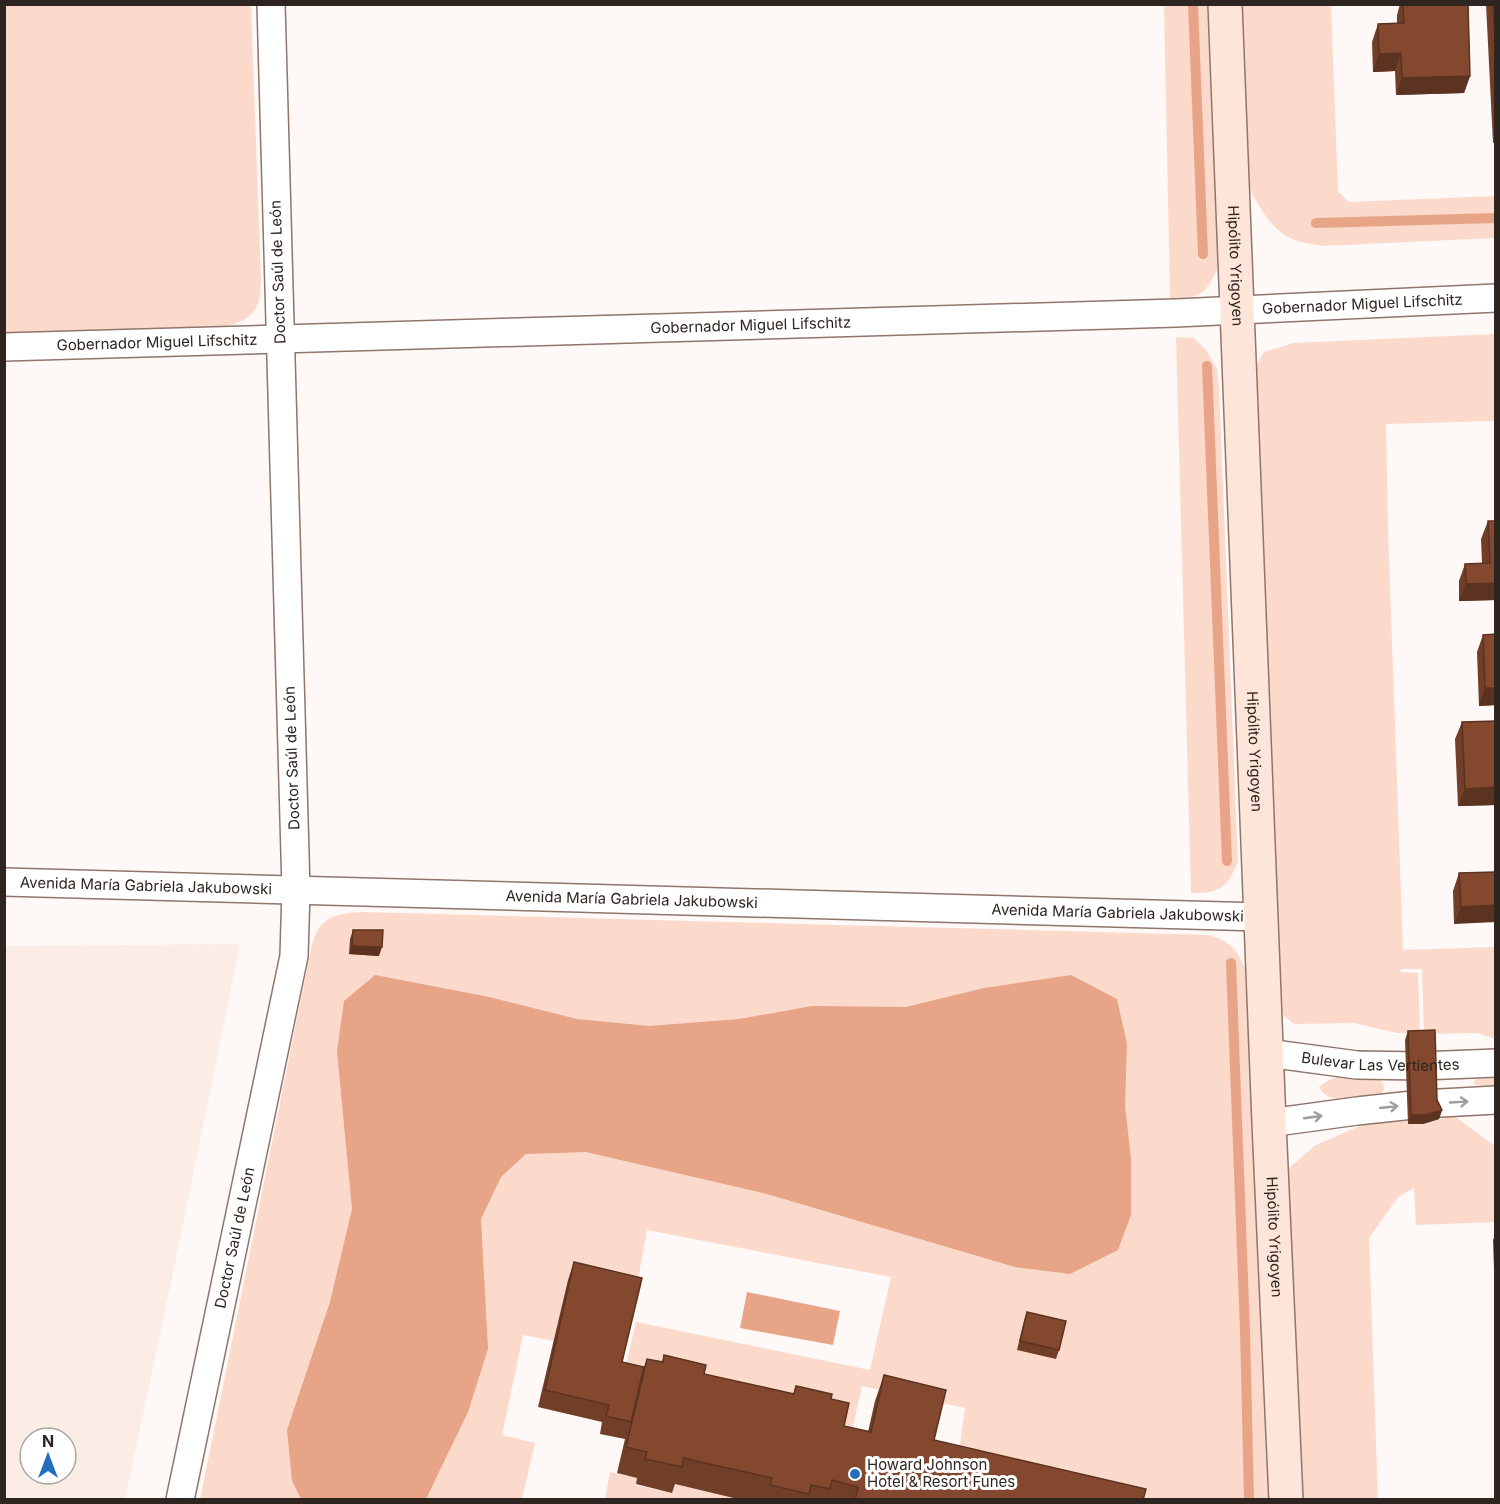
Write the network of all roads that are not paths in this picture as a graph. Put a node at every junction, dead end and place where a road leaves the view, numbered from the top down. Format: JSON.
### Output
{"nodes":[{"id":1,"x":271,"y":4,"type":"edge"},
{"id":2,"x":1225,"y":4,"type":"edge"},
{"id":3,"x":1496,"y":298,"type":"edge"},
{"id":4,"x":1237,"y":310,"type":"junction"},
{"id":5,"x":280,"y":339,"type":"junction"},
{"id":6,"x":4,"y":347,"type":"edge"},
{"id":7,"x":4,"y":882,"type":"edge"},
{"id":8,"x":296,"y":890,"type":"junction"},
{"id":9,"x":1261,"y":917,"type":"junction"},
{"id":10,"x":1267,"y":1053,"type":"junction"},
{"id":11,"x":1496,"y":1062,"type":"edge"},
{"id":12,"x":1496,"y":1100,"type":"edge"},
{"id":13,"x":1269,"y":1123,"type":"junction"},
{"id":14,"x":180,"y":1500,"type":"edge"},
{"id":15,"x":1286,"y":1500,"type":"edge"}],
"edges":[{"from":1,"to":5,"type":"street","name":"Doctor Saúl de León"},
{"from":2,"to":4,"type":"main road","name":"Hipólito Yrigoyen"},
{"from":3,"to":4,"type":"street","name":"Gobernador Miguel Lifschitz"},
{"from":4,"to":5,"type":"street","name":"Gobernador Miguel Lifschitz"},
{"from":4,"to":9,"type":"main road","name":"Hipólito Yrigoyen"},
{"from":5,"to":6,"type":"street","name":"Gobernador Miguel Lifschitz"},
{"from":5,"to":8,"type":"street","name":"Doctor Saúl de León"},
{"from":7,"to":8,"type":"street","name":"Avenida María Gabriela Jakubowski"},
{"from":8,"to":9,"type":"street","name":"Avenida María Gabriela Jakubowski"},
{"from":8,"to":14,"type":"street","name":"Doctor Saúl de León"},
{"from":9,"to":10,"type":"main road","name":"Hipólito Yrigoyen"},
{"from":10,"to":11,"type":"street","name":"Bulevar Las Vertientes"},
{"from":10,"to":13,"type":"main road","name":"Hipólito Yrigoyen"},
{"from":13,"to":12,"type":"street","one_way":true},
{"from":13,"to":15,"type":"main road","name":"Hipólito Yrigoyen"}]}
